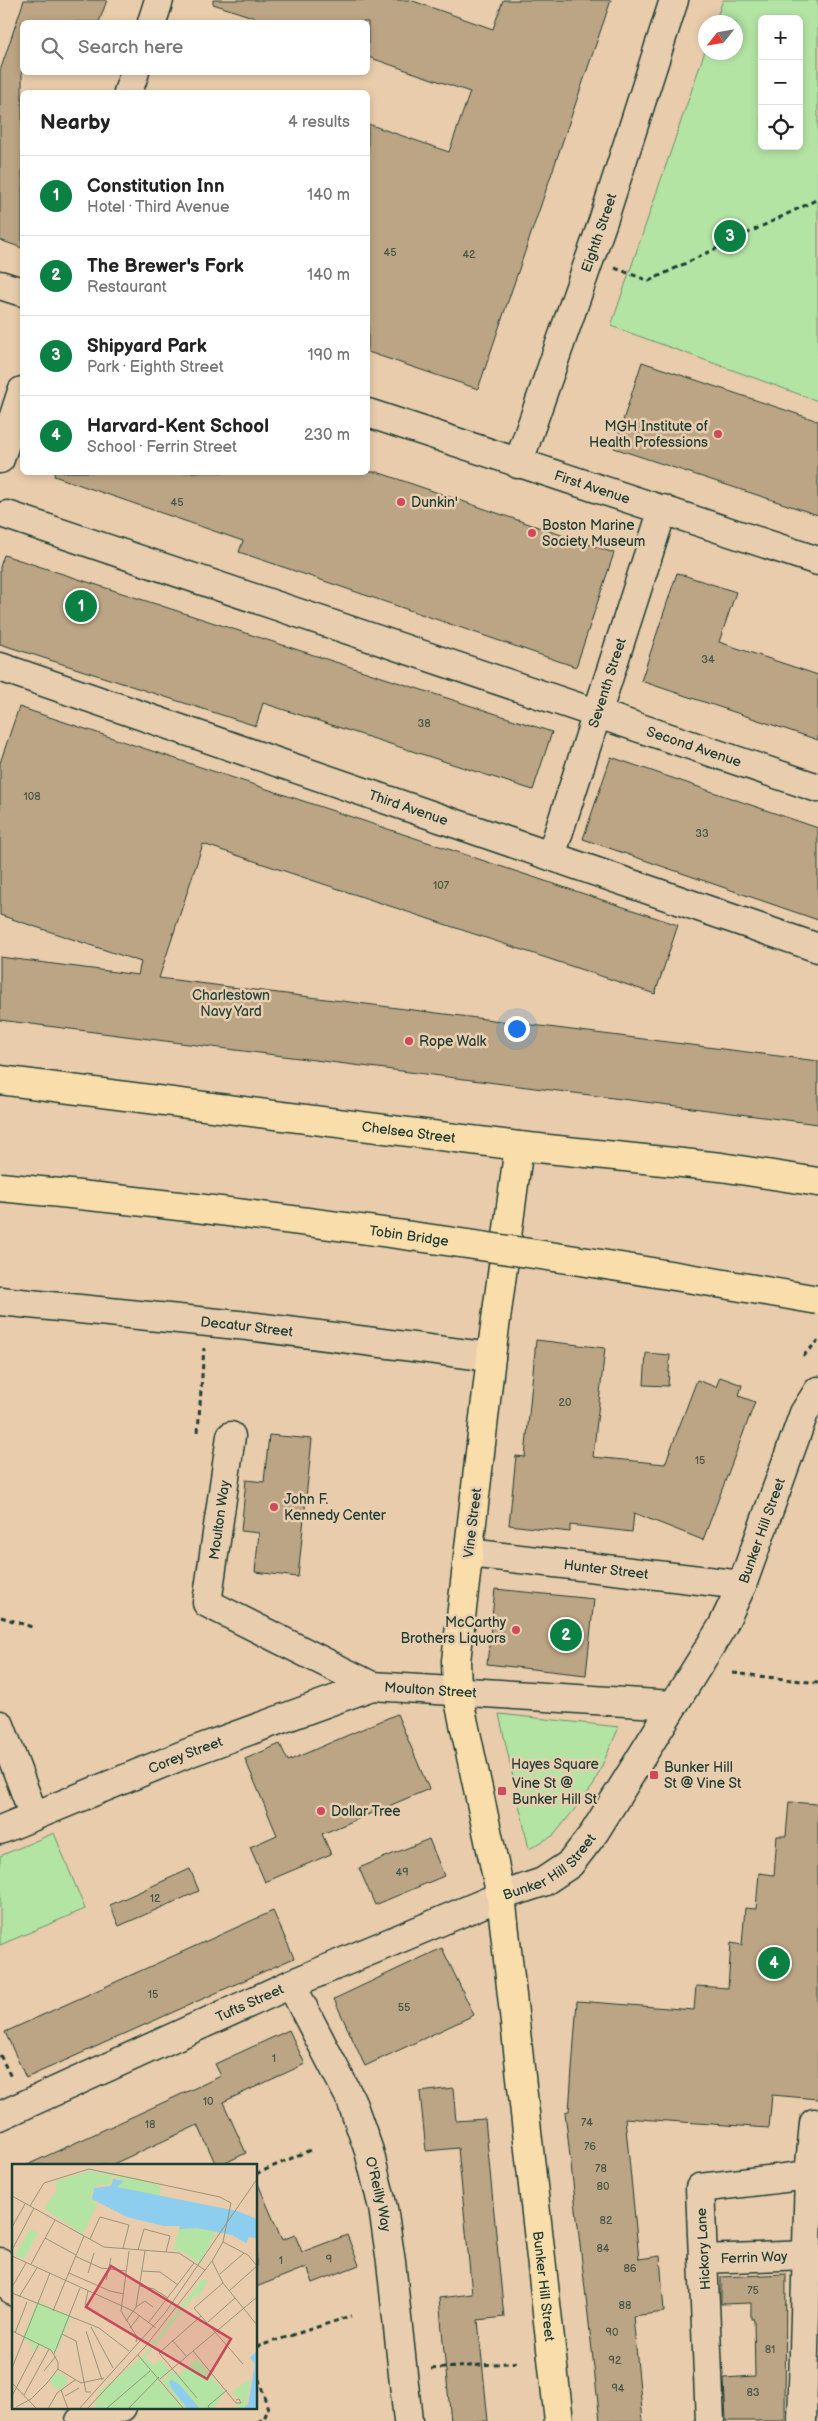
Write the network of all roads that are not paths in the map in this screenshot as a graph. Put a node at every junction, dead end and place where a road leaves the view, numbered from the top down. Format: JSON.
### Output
{"nodes":[{"id":1,"x":159,"y":0,"type":"edge"},
{"id":2,"x":674,"y":0,"type":"edge"},
{"id":3,"x":153,"y":20,"type":"edge"},
{"id":4,"x":133,"y":75,"type":"edge"},
{"id":5,"x":129,"y":90,"type":"edge"},
{"id":6,"x":0,"y":285,"type":"edge"},
{"id":7,"x":20,"y":291,"type":"edge"},
{"id":8,"x":20,"y":396,"type":"edge"},
{"id":9,"x":370,"y":414,"type":"edge"},
{"id":10,"x":0,"y":459,"type":"edge"},
{"id":11,"x":518,"y":464,"type":"junction"},
{"id":12,"x":663,"y":509,"type":"junction"},
{"id":13,"x":8,"y":514,"type":"dead end"},
{"id":14,"x":818,"y":561,"type":"edge"},
{"id":15,"x":0,"y":667,"type":"edge"},
{"id":16,"x":598,"y":712,"type":"junction"},
{"id":17,"x":818,"y":788,"type":"edge"},
{"id":18,"x":551,"y":856,"type":"junction"},
{"id":19,"x":818,"y":948,"type":"edge"},
{"id":20,"x":0,"y":1080,"type":"edge"},
{"id":21,"x":519,"y":1146,"type":"junction"},
{"id":22,"x":818,"y":1182,"type":"edge"},
{"id":23,"x":0,"y":1188,"type":"edge"},
{"id":24,"x":818,"y":1300,"type":"edge"},
{"id":25,"x":0,"y":1301,"type":"edge"},
{"id":26,"x":491,"y":1357,"type":"junction"},
{"id":27,"x":818,"y":1391,"type":"edge"},
{"id":28,"x":231,"y":1436,"type":"dead end"},
{"id":29,"x":469,"y":1553,"type":"junction"},
{"id":30,"x":742,"y":1585,"type":"junction"},
{"id":31,"x":207,"y":1603,"type":"joint"},
{"id":32,"x":372,"y":1686,"type":"junction"},
{"id":33,"x":457,"y":1691,"type":"junction"},
{"id":34,"x":673,"y":1705,"type":"junction"},
{"id":35,"x":0,"y":1725,"type":"edge"},
{"id":36,"x":34,"y":1816,"type":"junction"},
{"id":37,"x":0,"y":1830,"type":"edge"},
{"id":38,"x":501,"y":1896,"type":"junction"},
{"id":39,"x":291,"y":1984,"type":"junction"},
{"id":40,"x":0,"y":2116,"type":"edge"},
{"id":41,"x":814,"y":2124,"type":"dead end"},
{"id":42,"x":809,"y":2175,"type":"junction"},
{"id":43,"x":807,"y":2255,"type":"junction"},
{"id":44,"x":703,"y":2259,"type":"junction"},
{"id":45,"x":0,"y":2262,"type":"edge"},
{"id":46,"x":12,"y":2288,"type":"edge"},
{"id":47,"x":67,"y":2408,"type":"edge"},
{"id":48,"x":119,"y":2408,"type":"edge"},
{"id":49,"x":73,"y":2421,"type":"edge"},
{"id":50,"x":80,"y":2421,"type":"edge"},
{"id":51,"x":408,"y":2421,"type":"edge"},
{"id":52,"x":559,"y":2421,"type":"edge"},
{"id":53,"x":710,"y":2421,"type":"edge"},
{"id":54,"x":802,"y":2421,"type":"edge"}],
"edges":[{"from":1,"to":3,"type":"street"},
{"from":2,"to":11,"type":"street","name":"Eighth Street"},
{"from":4,"to":5,"type":"street"},
{"from":6,"to":7,"type":"street"},
{"from":8,"to":10,"type":"street"},
{"from":9,"to":11,"type":"street","name":"First Avenue"},
{"from":11,"to":12,"type":"street","name":"First Avenue"},
{"from":12,"to":14,"type":"street","name":"First Avenue"},
{"from":12,"to":16,"type":"street","name":"Seventh Street"},
{"from":13,"to":16,"type":"street","name":"Second Avenue"},
{"from":15,"to":18,"type":"street","name":"Third Avenue"},
{"from":16,"to":17,"type":"street","name":"Second Avenue"},
{"from":16,"to":18,"type":"street","name":"Seventh Street"},
{"from":18,"to":19,"type":"street","name":"Third Avenue"},
{"from":20,"to":21,"type":"main road","name":"Chelsea Street"},
{"from":21,"to":22,"type":"main road","name":"Chelsea Street"},
{"from":21,"to":26,"type":"main road","name":"Vine Street"},
{"from":23,"to":24,"type":"main road","name":"Tobin Bridge","bridge":true},
{"from":25,"to":26,"type":"street","name":"Decatur Street"},
{"from":26,"to":29,"type":"main road","name":"Vine Street"},
{"from":27,"to":30,"type":"street","name":"Bunker Hill Street"},
{"from":28,"to":31,"type":"street","name":"Moulton Way"},
{"from":29,"to":30,"type":"street","name":"Hunter Street"},
{"from":29,"to":33,"type":"main road","name":"Vine Street"},
{"from":30,"to":34,"type":"street","name":"Bunker Hill Street"},
{"from":31,"to":32,"type":"street","name":"Moulton Street"},
{"from":32,"to":33,"type":"street","name":"Moulton Street"},
{"from":32,"to":36,"type":"street","name":"Corey Street"},
{"from":33,"to":34,"type":"street","name":"Moulton Street"},
{"from":33,"to":38,"type":"main road","name":"Vine Street"},
{"from":34,"to":38,"type":"street","name":"Bunker Hill Street"},
{"from":35,"to":36,"type":"street"},
{"from":36,"to":37,"type":"street","name":"Corey Street"},
{"from":38,"to":39,"type":"street","name":"Tufts Street"},
{"from":38,"to":52,"type":"main road","name":"Bunker Hill Street"},
{"from":39,"to":40,"type":"street","name":"Tufts Street"},
{"from":39,"to":51,"type":"street","name":"O'Reilly Way"},
{"from":41,"to":42,"type":"street"},
{"from":42,"to":43,"type":"street"},
{"from":42,"to":44,"type":"street","name":"Hickory Lane"},
{"from":43,"to":44,"type":"street","name":"Ferrin Way"},
{"from":43,"to":54,"type":"street"},
{"from":44,"to":53,"type":"street","name":"Hickory Lane"},
{"from":45,"to":46,"type":"street"},
{"from":47,"to":49,"type":"street"},
{"from":48,"to":50,"type":"street"}]}
